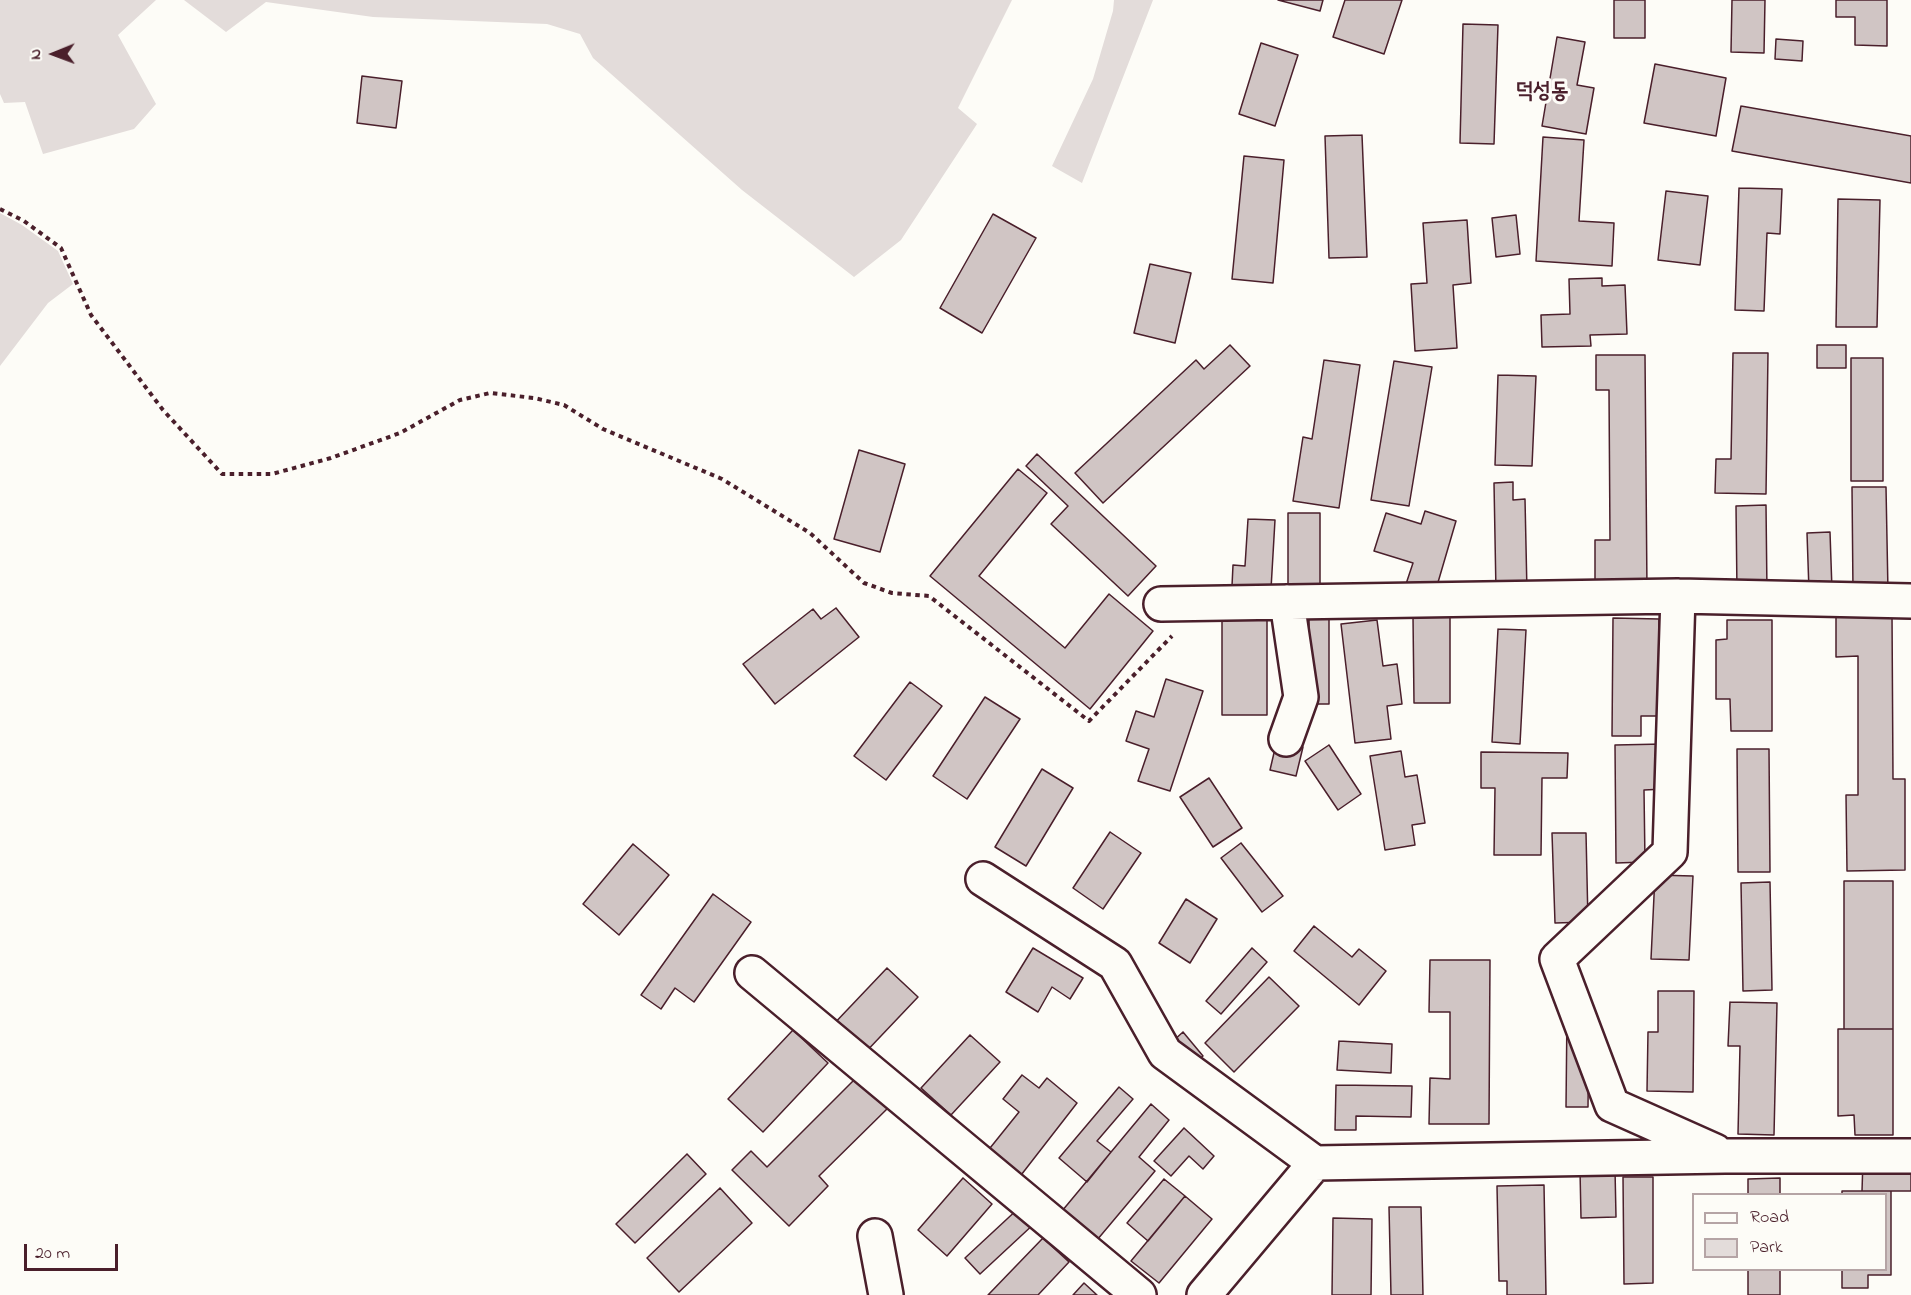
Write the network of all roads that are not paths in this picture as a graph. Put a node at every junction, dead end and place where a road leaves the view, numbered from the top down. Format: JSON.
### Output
{"nodes":[{"id":1,"x":1678,"y":596,"type":"junction"},
{"id":2,"x":1911,"y":601,"type":"edge"},
{"id":3,"x":1287,"y":602,"type":"junction"},
{"id":4,"x":1161,"y":603,"type":"dead end"},
{"id":5,"x":1286,"y":739,"type":"dead end"},
{"id":6,"x":982,"y":879,"type":"dead end"},
{"id":7,"x":752,"y":973,"type":"dead end"},
{"id":8,"x":1725,"y":1156,"type":"junction"},
{"id":9,"x":1911,"y":1156,"type":"edge"},
{"id":10,"x":1316,"y":1163,"type":"junction"},
{"id":11,"x":875,"y":1236,"type":"dead end"},
{"id":12,"x":885,"y":1295,"type":"edge"},
{"id":13,"x":1139,"y":1295,"type":"edge"},
{"id":14,"x":1204,"y":1295,"type":"edge"}],
"edges":[{"from":1,"to":2,"type":"street"},
{"from":1,"to":3,"type":"street"},
{"from":1,"to":8,"type":"street"},
{"from":3,"to":4,"type":"street"},
{"from":3,"to":5,"type":"street"},
{"from":6,"to":10,"type":"street"},
{"from":7,"to":13,"type":"street"},
{"from":8,"to":9,"type":"street"},
{"from":8,"to":10,"type":"street"},
{"from":10,"to":14,"type":"street"},
{"from":11,"to":12,"type":"street"}]}
